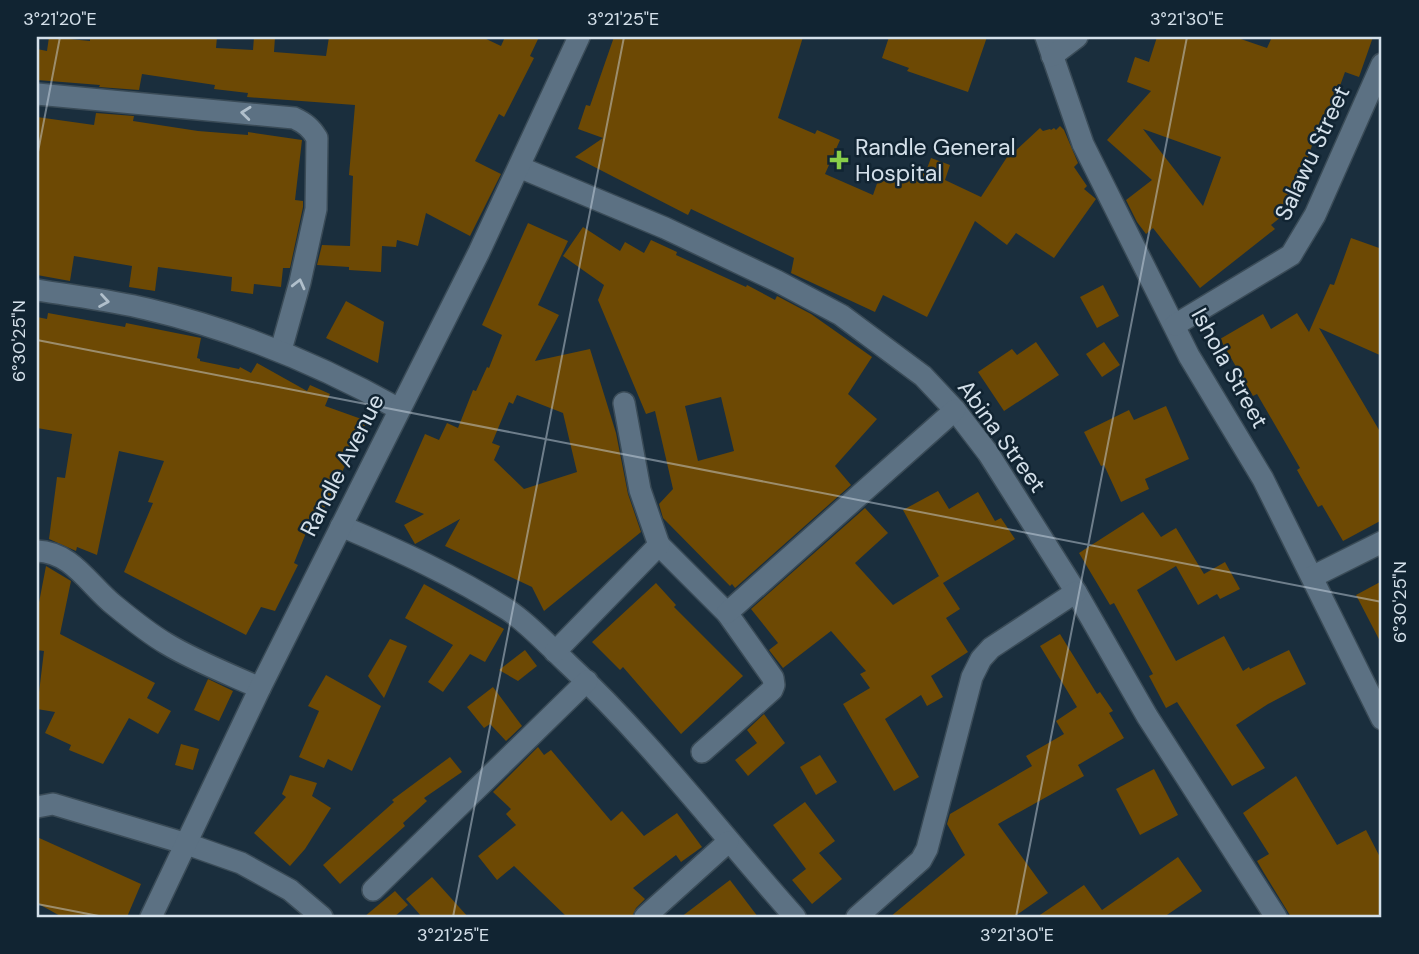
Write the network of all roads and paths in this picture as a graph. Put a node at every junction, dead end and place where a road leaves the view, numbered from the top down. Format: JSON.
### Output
{"nodes":[{"id":1,"x":579,"y":37,"type":"edge"},
{"id":2,"x":1077,"y":37,"type":"edge"},
{"id":3,"x":1049,"y":46,"type":"edge"},
{"id":4,"x":1382,"y":64,"type":"edge"},
{"id":5,"x":37,"y":94,"type":"edge"},
{"id":6,"x":519,"y":167,"type":"junction"},
{"id":7,"x":37,"y":290,"type":"edge"},
{"id":8,"x":1175,"y":325,"type":"junction"},
{"id":9,"x":281,"y":350,"type":"junction"},
{"id":10,"x":624,"y":403,"type":"dead end"},
{"id":11,"x":399,"y":409,"type":"junction"},
{"id":12,"x":955,"y":410,"type":"junction"},
{"id":13,"x":341,"y":526,"type":"junction"},
{"id":14,"x":1382,"y":542,"type":"edge"},
{"id":15,"x":659,"y":545,"type":"junction"},
{"id":16,"x":37,"y":551,"type":"edge"},
{"id":17,"x":1312,"y":577,"type":"junction"},
{"id":18,"x":1076,"y":592,"type":"junction"},
{"id":19,"x":727,"y":613,"type":"junction"},
{"id":20,"x":555,"y":652,"type":"junction"},
{"id":21,"x":587,"y":681,"type":"junction"},
{"id":22,"x":260,"y":688,"type":"junction"},
{"id":23,"x":1382,"y":719,"type":"edge"},
{"id":24,"x":702,"y":752,"type":"dead end"},
{"id":25,"x":37,"y":807,"type":"edge"},
{"id":26,"x":728,"y":842,"type":"junction"},
{"id":27,"x":187,"y":844,"type":"junction"},
{"id":28,"x":373,"y":890,"type":"dead end"},
{"id":29,"x":151,"y":917,"type":"edge"},
{"id":30,"x":322,"y":917,"type":"edge"},
{"id":31,"x":645,"y":917,"type":"edge"},
{"id":32,"x":795,"y":917,"type":"edge"},
{"id":33,"x":857,"y":917,"type":"edge"},
{"id":34,"x":1276,"y":917,"type":"edge"}],
"edges":[{"from":1,"to":6,"type":"street","name":"Randle Avenue"},
{"from":2,"to":3,"type":"street"},
{"from":3,"to":8,"type":"street","name":"Ishola Street"},
{"from":4,"to":8,"type":"street","name":"Salawu Street"},
{"from":9,"to":5,"type":"street","one_way":true},
{"from":6,"to":11,"type":"street","name":"Randle Avenue"},
{"from":6,"to":12,"type":"street","name":"Abina Street"},
{"from":7,"to":9,"type":"street","one_way":true},
{"from":8,"to":17,"type":"street","name":"Ishola Street"},
{"from":9,"to":11,"type":"street"},
{"from":10,"to":15,"type":"street"},
{"from":11,"to":13,"type":"street","name":"Randle Avenue"},
{"from":12,"to":18,"type":"street","name":"Abina Street"},
{"from":12,"to":19,"type":"street"},
{"from":13,"to":20,"type":"street"},
{"from":13,"to":22,"type":"street","name":"Randle Avenue"},
{"from":14,"to":17,"type":"street"},
{"from":15,"to":19,"type":"street"},
{"from":15,"to":20,"type":"street"},
{"from":16,"to":22,"type":"street"},
{"from":17,"to":23,"type":"street","name":"Ishola Street"},
{"from":18,"to":33,"type":"street"},
{"from":18,"to":34,"type":"street","name":"Abina Street"},
{"from":19,"to":24,"type":"street"},
{"from":20,"to":21,"type":"street"},
{"from":21,"to":26,"type":"street"},
{"from":21,"to":28,"type":"street"},
{"from":22,"to":27,"type":"street","name":"Randle Avenue"},
{"from":25,"to":27,"type":"street"},
{"from":26,"to":31,"type":"street"},
{"from":26,"to":32,"type":"street"},
{"from":27,"to":29,"type":"street","name":"Randle Avenue"},
{"from":27,"to":30,"type":"street"}]}
